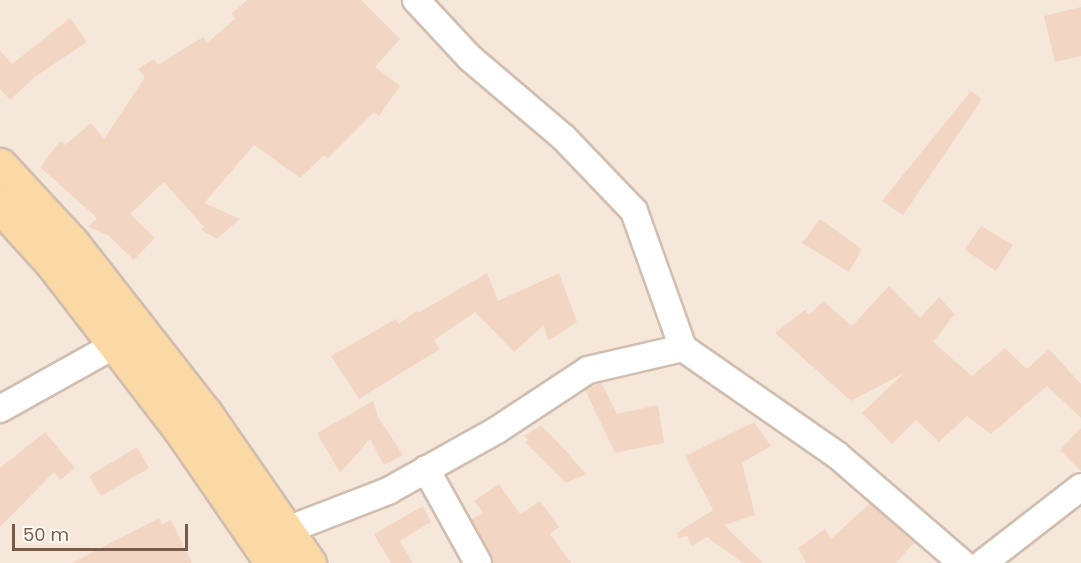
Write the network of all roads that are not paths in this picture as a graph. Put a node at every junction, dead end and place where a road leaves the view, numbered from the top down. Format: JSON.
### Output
{"nodes":[{"id":1,"x":416,"y":0,"type":"edge"},
{"id":2,"x":0,"y":165,"type":"edge"},
{"id":3,"x":0,"y":206,"type":"edge"},
{"id":4,"x":128,"y":338,"type":"junction"},
{"id":5,"x":683,"y":348,"type":"junction"},
{"id":6,"x":0,"y":409,"type":"edge"},
{"id":7,"x":426,"y":469,"type":"junction"},
{"id":8,"x":1081,"y":488,"type":"edge"},
{"id":9,"x":272,"y":544,"type":"edge"},
{"id":10,"x":309,"y":563,"type":"edge"},
{"id":11,"x":478,"y":563,"type":"edge"},
{"id":12,"x":962,"y":563,"type":"edge"},
{"id":13,"x":983,"y":563,"type":"edge"}],
"edges":[{"from":1,"to":5,"type":"street"},
{"from":2,"to":4,"type":"main road"},
{"from":3,"to":4,"type":"main road"},
{"from":4,"to":6,"type":"street"},
{"from":4,"to":9,"type":"main road"},
{"from":5,"to":7,"type":"street"},
{"from":5,"to":12,"type":"street"},
{"from":7,"to":9,"type":"street"},
{"from":7,"to":11,"type":"street"},
{"from":8,"to":13,"type":"street"},
{"from":9,"to":10,"type":"main road"}]}
